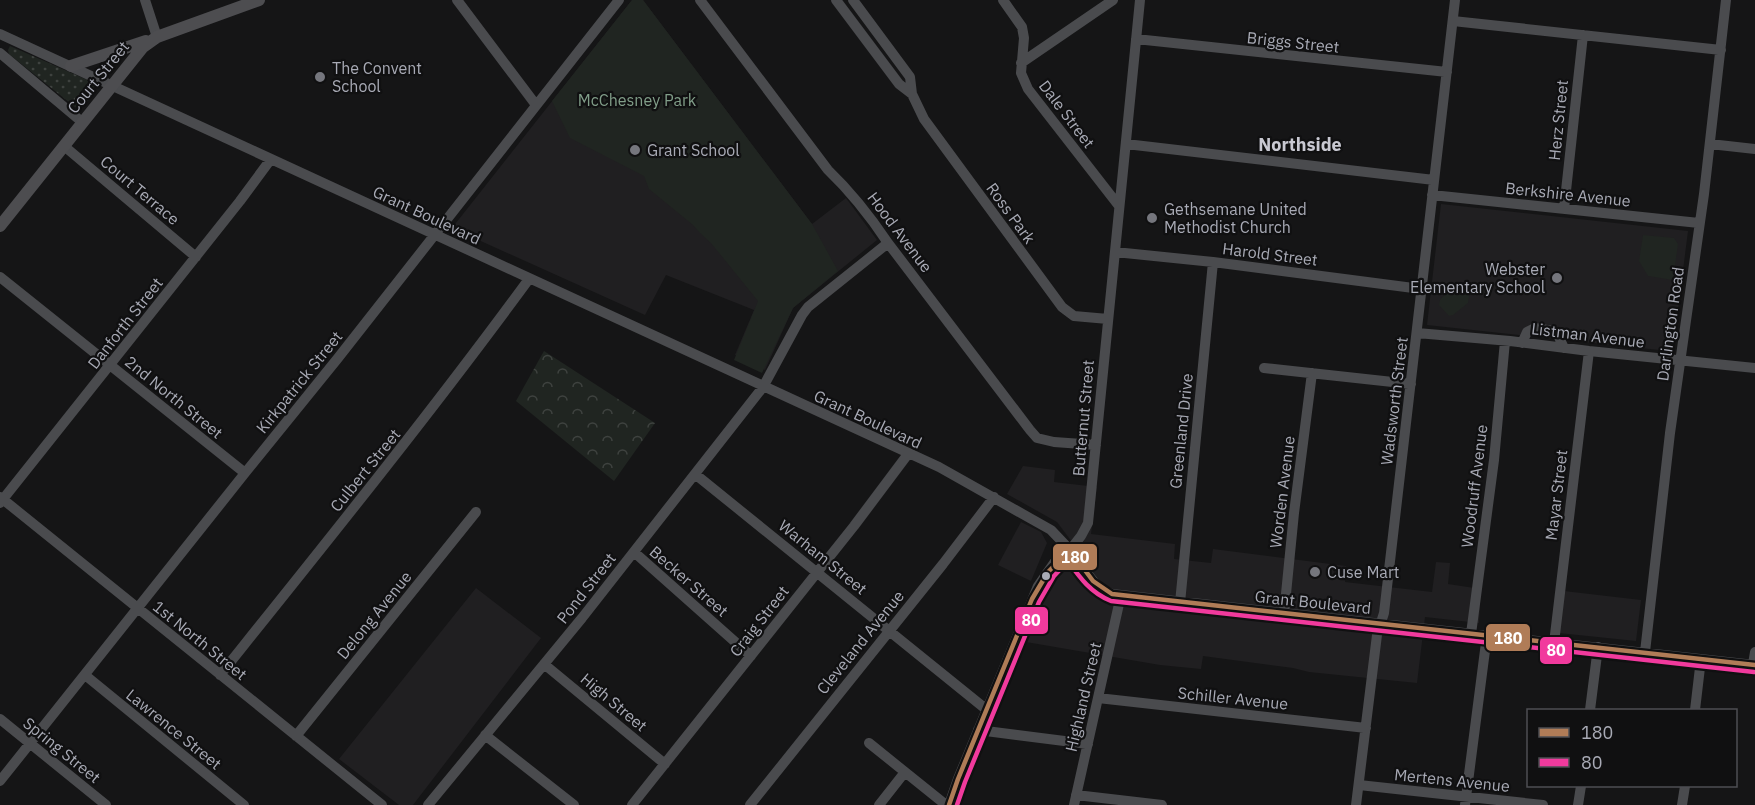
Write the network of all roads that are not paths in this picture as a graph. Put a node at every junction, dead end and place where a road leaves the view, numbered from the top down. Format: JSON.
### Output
{"nodes":[{"id":1,"x":145,"y":0,"type":"edge"},
{"id":2,"x":259,"y":0,"type":"edge"},
{"id":3,"x":458,"y":0,"type":"edge"},
{"id":4,"x":619,"y":0,"type":"edge"},
{"id":5,"x":700,"y":0,"type":"edge"},
{"id":6,"x":836,"y":0,"type":"edge"},
{"id":7,"x":853,"y":0,"type":"edge"},
{"id":8,"x":1003,"y":0,"type":"edge"},
{"id":9,"x":1113,"y":0,"type":"edge"},
{"id":10,"x":1140,"y":0,"type":"edge"},
{"id":11,"x":1455,"y":0,"type":"edge"},
{"id":12,"x":1726,"y":0,"type":"edge"},
{"id":13,"x":1453,"y":21,"type":"junction"},
{"id":14,"x":1583,"y":35,"type":"junction"},
{"id":15,"x":5,"y":36,"type":"edge"},
{"id":16,"x":154,"y":39,"type":"junction"},
{"id":17,"x":1136,"y":39,"type":"junction"},
{"id":18,"x":1720,"y":51,"type":"junction"},
{"id":19,"x":4,"y":56,"type":"edge"},
{"id":20,"x":1021,"y":63,"type":"junction"},
{"id":21,"x":71,"y":66,"type":"junction"},
{"id":22,"x":1447,"y":72,"type":"junction"},
{"id":23,"x":112,"y":85,"type":"junction"},
{"id":24,"x":912,"y":94,"type":"junction"},
{"id":25,"x":536,"y":105,"type":"junction"},
{"id":26,"x":82,"y":122,"type":"junction"},
{"id":27,"x":1125,"y":144,"type":"junction"},
{"id":28,"x":1710,"y":144,"type":"junction"},
{"id":29,"x":64,"y":146,"type":"junction"},
{"id":30,"x":1755,"y":149,"type":"edge"},
{"id":31,"x":272,"y":159,"type":"junction"},
{"id":32,"x":1434,"y":180,"type":"junction"},
{"id":33,"x":1432,"y":195,"type":"junction"},
{"id":34,"x":1119,"y":206,"type":"junction"},
{"id":35,"x":1564,"y":209,"type":"junction"},
{"id":36,"x":1700,"y":223,"type":"junction"},
{"id":37,"x":0,"y":226,"type":"edge"},
{"id":38,"x":434,"y":235,"type":"junction"},
{"id":39,"x":888,"y":243,"type":"junction"},
{"id":40,"x":1115,"y":252,"type":"junction"},
{"id":41,"x":196,"y":257,"type":"junction"},
{"id":42,"x":1213,"y":262,"type":"junction"},
{"id":43,"x":0,"y":277,"type":"edge"},
{"id":44,"x":529,"y":279,"type":"junction"},
{"id":45,"x":1421,"y":289,"type":"junction"},
{"id":46,"x":1108,"y":319,"type":"junction"},
{"id":47,"x":1417,"y":333,"type":"junction"},
{"id":48,"x":1505,"y":341,"type":"junction"},
{"id":49,"x":1522,"y":343,"type":"junction"},
{"id":50,"x":1564,"y":348,"type":"junction"},
{"id":51,"x":1589,"y":351,"type":"junction"},
{"id":52,"x":1679,"y":360,"type":"junction"},
{"id":53,"x":110,"y":366,"type":"junction"},
{"id":54,"x":1264,"y":368,"type":"dead end"},
{"id":55,"x":1755,"y":368,"type":"edge"},
{"id":56,"x":1312,"y":374,"type":"junction"},
{"id":57,"x":1411,"y":384,"type":"junction"},
{"id":58,"x":764,"y":387,"type":"junction"},
{"id":59,"x":1096,"y":445,"type":"junction"},
{"id":60,"x":908,"y":454,"type":"junction"},
{"id":61,"x":245,"y":473,"type":"junction"},
{"id":62,"x":696,"y":474,"type":"junction"},
{"id":63,"x":994,"y":497,"type":"junction"},
{"id":64,"x":1,"y":500,"type":"edge"},
{"id":65,"x":476,"y":512,"type":"dead end"},
{"id":66,"x":1071,"y":550,"type":"junction"},
{"id":67,"x":634,"y":552,"type":"junction"},
{"id":68,"x":817,"y":572,"type":"junction"},
{"id":69,"x":1121,"y":595,"type":"junction"},
{"id":70,"x":1180,"y":603,"type":"junction"},
{"id":71,"x":137,"y":609,"type":"junction"},
{"id":72,"x":1284,"y":614,"type":"junction"},
{"id":73,"x":1381,"y":624,"type":"junction"},
{"id":74,"x":889,"y":630,"type":"junction"},
{"id":75,"x":1471,"y":634,"type":"junction"},
{"id":76,"x":1486,"y":635,"type":"junction"},
{"id":77,"x":1554,"y":643,"type":"junction"},
{"id":78,"x":1598,"y":647,"type":"junction"},
{"id":79,"x":1645,"y":652,"type":"junction"},
{"id":80,"x":1755,"y":652,"type":"edge"},
{"id":81,"x":751,"y":656,"type":"junction"},
{"id":82,"x":1701,"y":659,"type":"junction"},
{"id":83,"x":544,"y":664,"type":"junction"},
{"id":84,"x":1754,"y":664,"type":"edge"},
{"id":85,"x":85,"y":675,"type":"junction"},
{"id":86,"x":219,"y":675,"type":"junction"},
{"id":87,"x":1098,"y":698,"type":"junction"},
{"id":88,"x":1590,"y":709,"type":"edge"},
{"id":89,"x":1695,"y":709,"type":"edge"},
{"id":90,"x":987,"y":710,"type":"junction"},
{"id":91,"x":0,"y":719,"type":"edge"},
{"id":92,"x":1366,"y":728,"type":"junction"},
{"id":93,"x":978,"y":730,"type":"junction"},
{"id":94,"x":485,"y":735,"type":"junction"},
{"id":95,"x":296,"y":736,"type":"junction"},
{"id":96,"x":869,"y":742,"type":"dead end"},
{"id":97,"x":30,"y":744,"type":"junction"},
{"id":98,"x":1088,"y":744,"type":"junction"},
{"id":99,"x":664,"y":764,"type":"junction"},
{"id":100,"x":905,"y":772,"type":"junction"},
{"id":101,"x":0,"y":781,"type":"edge"},
{"id":102,"x":1359,"y":785,"type":"junction"},
{"id":103,"x":1581,"y":787,"type":"edge"},
{"id":104,"x":1685,"y":787,"type":"edge"},
{"id":105,"x":1075,"y":800,"type":"edge"},
{"id":106,"x":1465,"y":801,"type":"edge"},
{"id":107,"x":104,"y":805,"type":"edge"},
{"id":108,"x":244,"y":805,"type":"edge"},
{"id":109,"x":382,"y":805,"type":"edge"},
{"id":110,"x":428,"y":805,"type":"edge"},
{"id":111,"x":574,"y":805,"type":"edge"},
{"id":112,"x":632,"y":805,"type":"edge"},
{"id":113,"x":750,"y":805,"type":"edge"},
{"id":114,"x":879,"y":805,"type":"edge"},
{"id":115,"x":947,"y":805,"type":"edge"},
{"id":116,"x":1162,"y":805,"type":"edge"},
{"id":117,"x":1356,"y":805,"type":"edge"},
{"id":118,"x":1543,"y":805,"type":"edge"},
{"id":119,"x":1578,"y":805,"type":"edge"},
{"id":120,"x":1682,"y":805,"type":"edge"}],
"edges":[{"from":1,"to":16,"type":"street"},
{"from":2,"to":16,"type":"main road","name":"Court Street"},
{"from":3,"to":25,"type":"street"},
{"from":4,"to":25,"type":"street","name":"Kirkpatrick Street"},
{"from":5,"to":39,"type":"street","name":"Hood Avenue"},
{"from":6,"to":24,"type":"street","name":"Ross Park"},
{"from":7,"to":24,"type":"street","name":"Ross Park"},
{"from":8,"to":20,"type":"street","name":"Dale Street"},
{"from":9,"to":20,"type":"street"},
{"from":10,"to":17,"type":"street","name":"Butternut Street"},
{"from":11,"to":13,"type":"street","name":"Wadsworth Street"},
{"from":12,"to":18,"type":"street","name":"Darlington Road"},
{"from":13,"to":14,"type":"street"},
{"from":13,"to":22,"type":"street","name":"Wadsworth Street"},
{"from":14,"to":18,"type":"street"},
{"from":14,"to":35,"type":"street","name":"Herz Street"},
{"from":15,"to":19,"type":"street"},
{"from":15,"to":21,"type":"street","name":"Grant Boulevard"},
{"from":16,"to":21,"type":"main road"},
{"from":16,"to":23,"type":"main road","name":"Court Street"},
{"from":17,"to":22,"type":"street","name":"Briggs Street"},
{"from":17,"to":27,"type":"street","name":"Butternut Street"},
{"from":18,"to":28,"type":"street","name":"Darlington Road"},
{"from":19,"to":26,"type":"street"},
{"from":20,"to":34,"type":"street","name":"Dale Street"},
{"from":21,"to":23,"type":"street","name":"Grant Boulevard"},
{"from":22,"to":32,"type":"street","name":"Wadsworth Street"},
{"from":23,"to":26,"type":"main road","name":"Court Street"},
{"from":23,"to":31,"type":"street","name":"Grant Boulevard"},
{"from":24,"to":46,"type":"street","name":"Ross Park"},
{"from":25,"to":38,"type":"street","name":"Kirkpatrick Street"},
{"from":26,"to":29,"type":"main road","name":"Court Street"},
{"from":27,"to":32,"type":"street"},
{"from":27,"to":34,"type":"street","name":"Butternut Street"},
{"from":28,"to":30,"type":"street"},
{"from":28,"to":36,"type":"street","name":"Darlington Road"},
{"from":29,"to":37,"type":"main road","name":"Court Street"},
{"from":29,"to":41,"type":"street","name":"Court Terrace"},
{"from":31,"to":38,"type":"street","name":"Grant Boulevard"},
{"from":31,"to":41,"type":"street","name":"Danforth Street"},
{"from":32,"to":33,"type":"street","name":"Wadsworth Street"},
{"from":33,"to":35,"type":"street","name":"Berkshire Avenue"},
{"from":33,"to":45,"type":"street","name":"Wadsworth Street"},
{"from":34,"to":40,"type":"street","name":"Butternut Street"},
{"from":35,"to":36,"type":"street","name":"Berkshire Avenue"},
{"from":36,"to":52,"type":"street","name":"Darlington Road"},
{"from":38,"to":44,"type":"street","name":"Grant Boulevard"},
{"from":38,"to":61,"type":"street","name":"Kirkpatrick Street"},
{"from":39,"to":58,"type":"street","name":"Pond Street"},
{"from":39,"to":59,"type":"street","name":"Hood Avenue"},
{"from":40,"to":42,"type":"street","name":"Harold Street"},
{"from":40,"to":46,"type":"street","name":"Butternut Street"},
{"from":41,"to":53,"type":"street","name":"Danforth Street"},
{"from":42,"to":45,"type":"street","name":"Harold Street"},
{"from":42,"to":70,"type":"street","name":"Greenland Drive"},
{"from":43,"to":53,"type":"street","name":"2nd North Street"},
{"from":44,"to":58,"type":"street","name":"Grant Boulevard"},
{"from":44,"to":86,"type":"street","name":"Culbert Street"},
{"from":45,"to":47,"type":"street","name":"Wadsworth Street"},
{"from":46,"to":59,"type":"street","name":"Butternut Street"},
{"from":47,"to":48,"type":"street","name":"Listman Avenue"},
{"from":47,"to":57,"type":"street","name":"Wadsworth Street"},
{"from":48,"to":49,"type":"street","name":"Listman Avenue"},
{"from":48,"to":75,"type":"street","name":"Woodruff Avenue"},
{"from":49,"to":50,"type":"street","name":"Listman Avenue"},
{"from":49,"to":50,"type":"street"},
{"from":50,"to":51,"type":"street","name":"Listman Avenue"},
{"from":51,"to":52,"type":"street","name":"Listman Avenue"},
{"from":51,"to":77,"type":"street","name":"Mayar Street"},
{"from":52,"to":55,"type":"street","name":"Listman Avenue"},
{"from":52,"to":79,"type":"street","name":"Darlington Road"},
{"from":53,"to":61,"type":"street","name":"2nd North Street"},
{"from":53,"to":64,"type":"street","name":"Danforth Street"},
{"from":54,"to":56,"type":"street"},
{"from":56,"to":57,"type":"street"},
{"from":56,"to":72,"type":"street","name":"Worden Avenue"},
{"from":57,"to":73,"type":"street","name":"Wadsworth Street"},
{"from":58,"to":60,"type":"street","name":"Grant Boulevard"},
{"from":58,"to":62,"type":"street","name":"Pond Street"},
{"from":59,"to":66,"type":"street","name":"Butternut Street"},
{"from":60,"to":63,"type":"street","name":"Grant Boulevard"},
{"from":60,"to":68,"type":"street","name":"Craig Street"},
{"from":61,"to":71,"type":"street","name":"Kirkpatrick Street"},
{"from":62,"to":67,"type":"street","name":"Pond Street"},
{"from":62,"to":68,"type":"street","name":"Warham Street"},
{"from":63,"to":66,"type":"street","name":"Grant Boulevard"},
{"from":63,"to":74,"type":"street","name":"Cleveland Avenue"},
{"from":64,"to":71,"type":"street","name":"1st North Street"},
{"from":65,"to":95,"type":"street","name":"Delong Avenue"},
{"from":66,"to":69,"type":"street","name":"Grant Boulevard"},
{"from":66,"to":90,"type":"street","name":"Butternut Street"},
{"from":67,"to":81,"type":"street","name":"Becker Street"},
{"from":67,"to":83,"type":"street","name":"Pond Street"},
{"from":68,"to":74,"type":"street","name":"Warham Street"},
{"from":68,"to":81,"type":"street","name":"Craig Street"},
{"from":69,"to":70,"type":"street","name":"Grant Boulevard"},
{"from":69,"to":87,"type":"street","name":"Highland Street"},
{"from":70,"to":72,"type":"street","name":"Grant Boulevard"},
{"from":71,"to":85,"type":"street","name":"Kirkpatrick Street"},
{"from":71,"to":86,"type":"street","name":"1st North Street"},
{"from":72,"to":73,"type":"street","name":"Grant Boulevard"},
{"from":73,"to":75,"type":"street","name":"Grant Boulevard"},
{"from":73,"to":92,"type":"street","name":"Wadsworth Street"},
{"from":74,"to":90,"type":"street","name":"Warham Street"},
{"from":74,"to":113,"type":"street","name":"Cleveland Avenue"},
{"from":75,"to":76,"type":"street","name":"Grant Boulevard"},
{"from":76,"to":77,"type":"street","name":"Grant Boulevard"},
{"from":76,"to":106,"type":"street"},
{"from":77,"to":78,"type":"street","name":"Grant Boulevard"},
{"from":78,"to":79,"type":"street","name":"Grant Boulevard"},
{"from":78,"to":88,"type":"street"},
{"from":79,"to":82,"type":"street","name":"Grant Boulevard"},
{"from":80,"to":84,"type":"street"},
{"from":81,"to":99,"type":"street","name":"Craig Street"},
{"from":82,"to":84,"type":"street","name":"Grant Boulevard"},
{"from":82,"to":89,"type":"street"},
{"from":83,"to":94,"type":"street","name":"Pond Street"},
{"from":83,"to":99,"type":"street","name":"High Street"},
{"from":85,"to":97,"type":"street","name":"Kirkpatrick Street"},
{"from":85,"to":108,"type":"street","name":"Lawrence Street"},
{"from":86,"to":95,"type":"street","name":"1st North Street"},
{"from":87,"to":92,"type":"street","name":"Schiller Avenue"},
{"from":87,"to":98,"type":"street","name":"Highland Street"},
{"from":90,"to":93,"type":"street","name":"Butternut Street"},
{"from":91,"to":97,"type":"street","name":"Spring Street"},
{"from":92,"to":102,"type":"street","name":"Wadsworth Street"},
{"from":93,"to":98,"type":"street"},
{"from":93,"to":115,"type":"street","name":"Butternut Street"},
{"from":94,"to":110,"type":"street","name":"Pond Street"},
{"from":94,"to":111,"type":"street"},
{"from":95,"to":109,"type":"street","name":"1st North Street"},
{"from":96,"to":100,"type":"street"},
{"from":97,"to":101,"type":"street","name":"Kirkpatrick Street"},
{"from":97,"to":107,"type":"street","name":"Spring Street"},
{"from":98,"to":105,"type":"street","name":"Highland Street"},
{"from":99,"to":112,"type":"street","name":"Craig Street"},
{"from":100,"to":114,"type":"street"},
{"from":100,"to":115,"type":"street"},
{"from":102,"to":106,"type":"street","name":"Mertens Avenue"},
{"from":102,"to":117,"type":"street","name":"Wadsworth Street"},
{"from":103,"to":119,"type":"street"},
{"from":104,"to":120,"type":"street"},
{"from":105,"to":116,"type":"street"},
{"from":106,"to":118,"type":"street","name":"Mertens Avenue"}]}
